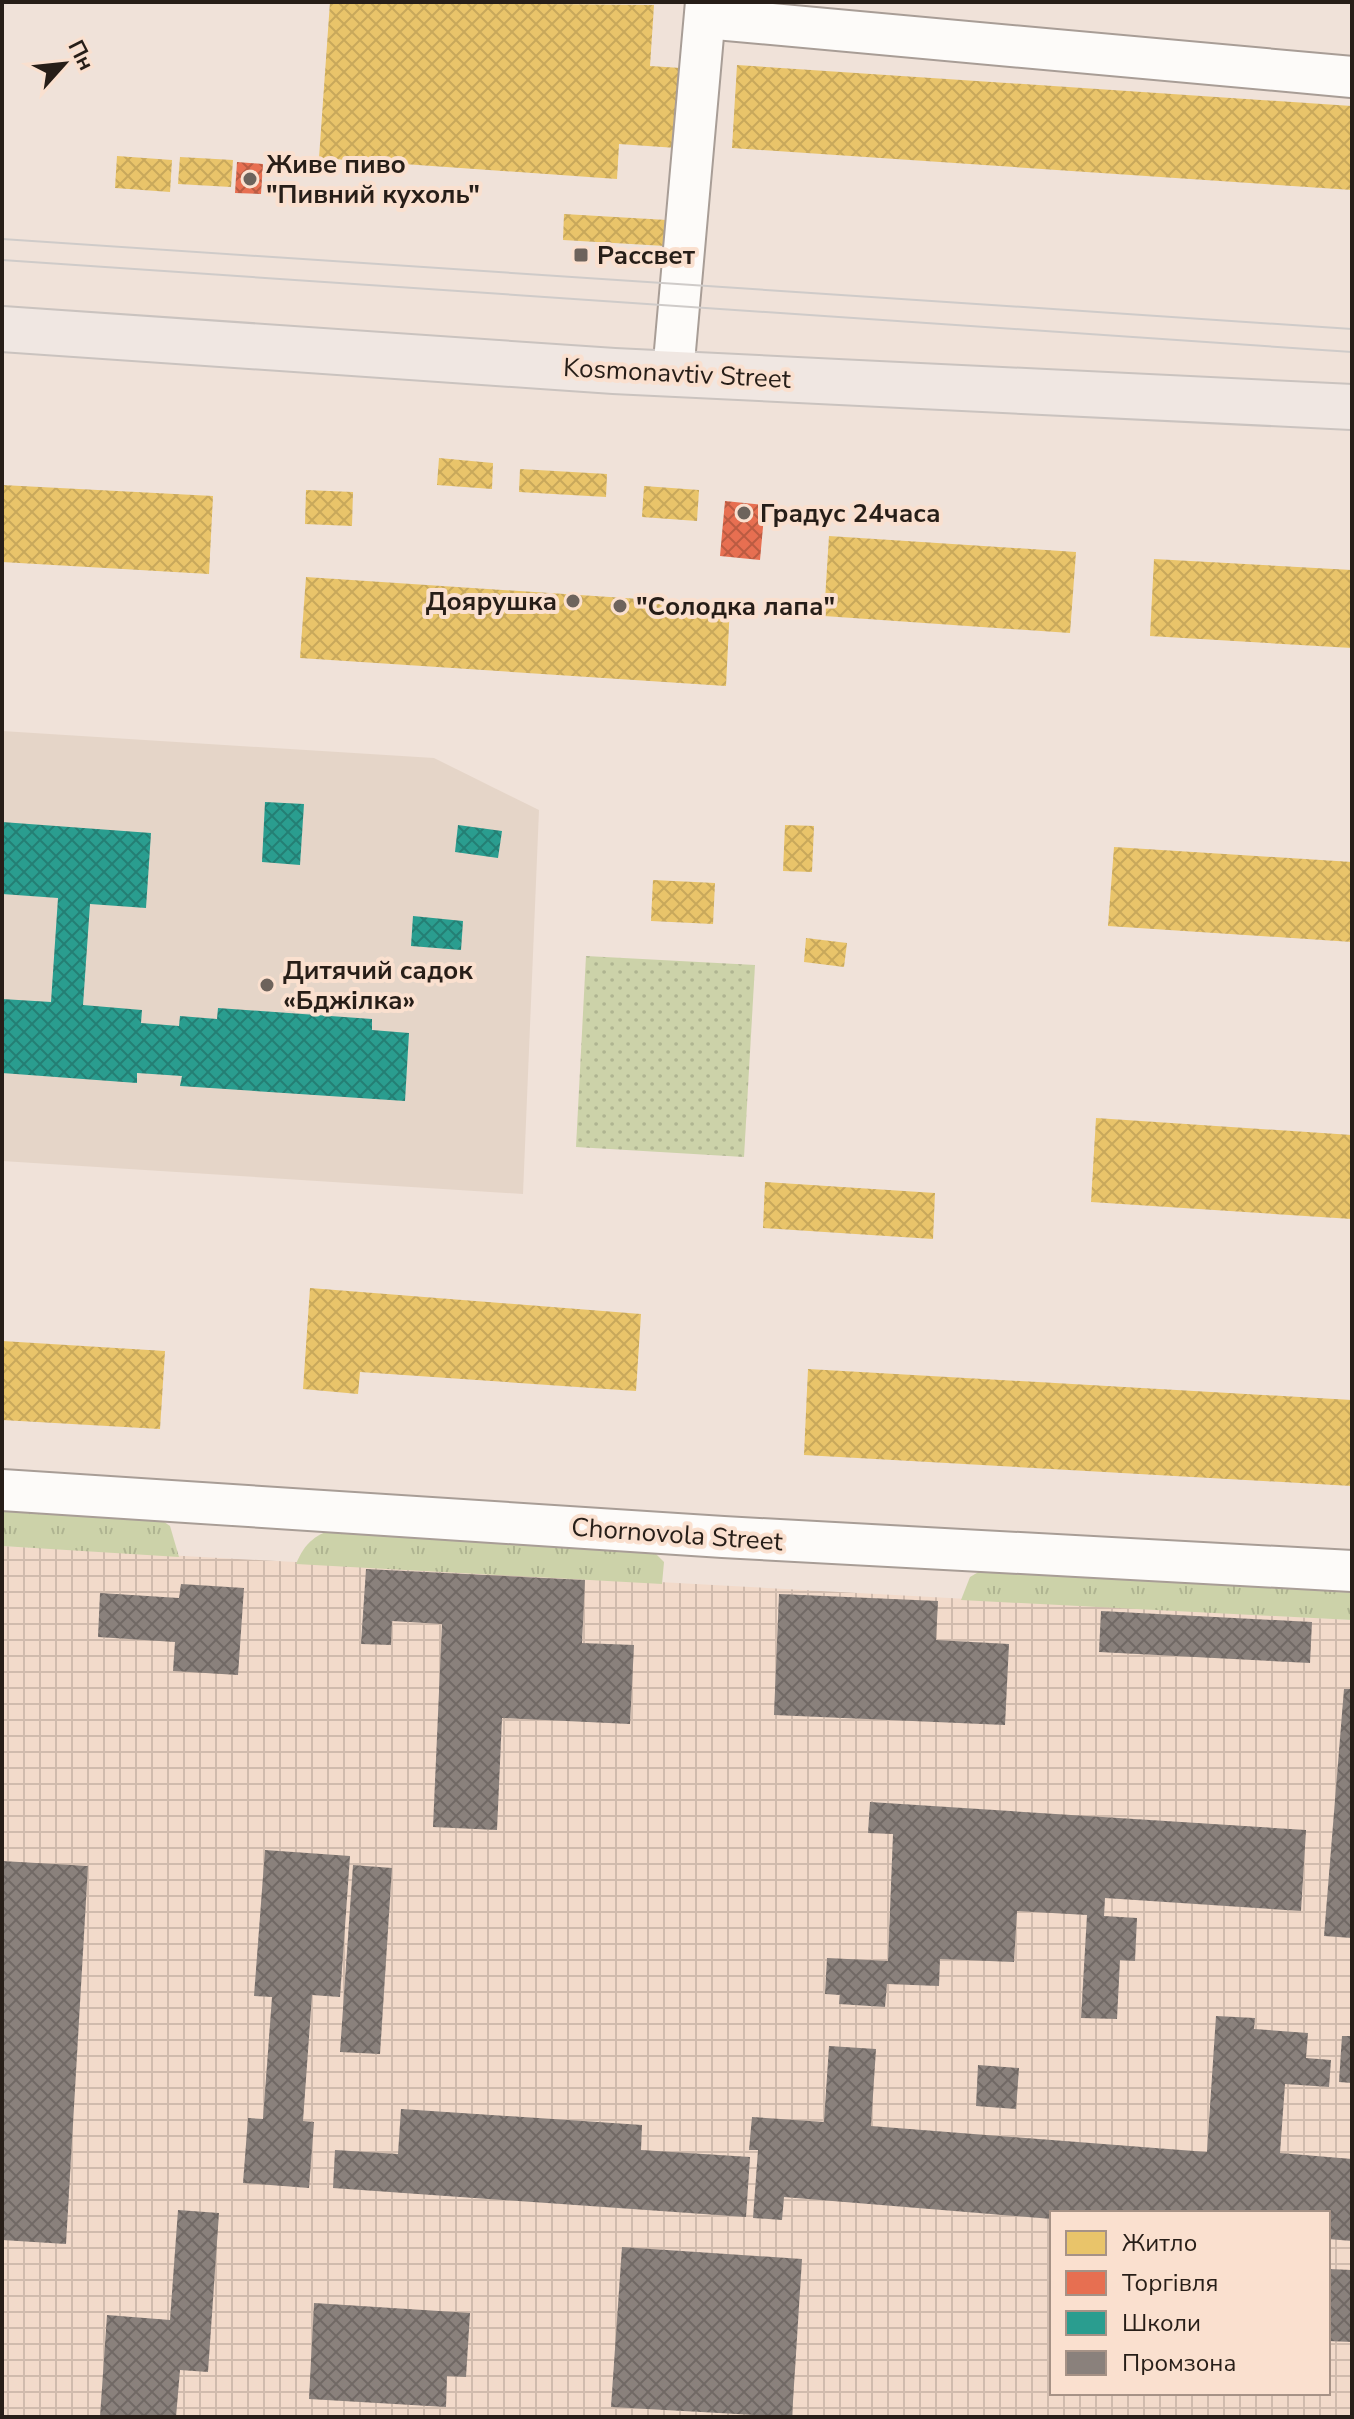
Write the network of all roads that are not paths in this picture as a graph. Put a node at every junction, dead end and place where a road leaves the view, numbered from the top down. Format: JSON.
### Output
{"nodes":[{"id":1,"x":706,"y":10,"type":"edge"},
{"id":2,"x":1352,"y":77,"type":"edge"},
{"id":3,"x":2,"y":329,"type":"edge"},
{"id":4,"x":673,"y":373,"type":"junction"},
{"id":5,"x":1352,"y":407,"type":"edge"},
{"id":6,"x":2,"y":1490,"type":"edge"},
{"id":7,"x":1352,"y":1571,"type":"edge"}],
"edges":[{"from":1,"to":2,"type":"street"},
{"from":1,"to":4,"type":"street"},
{"from":3,"to":4,"type":"main road","name":"Kosmonavtiv Street"},
{"from":4,"to":5,"type":"main road","name":"Kosmonavtiv Street"},
{"from":6,"to":7,"type":"street","name":"Chornovola Street"}]}
